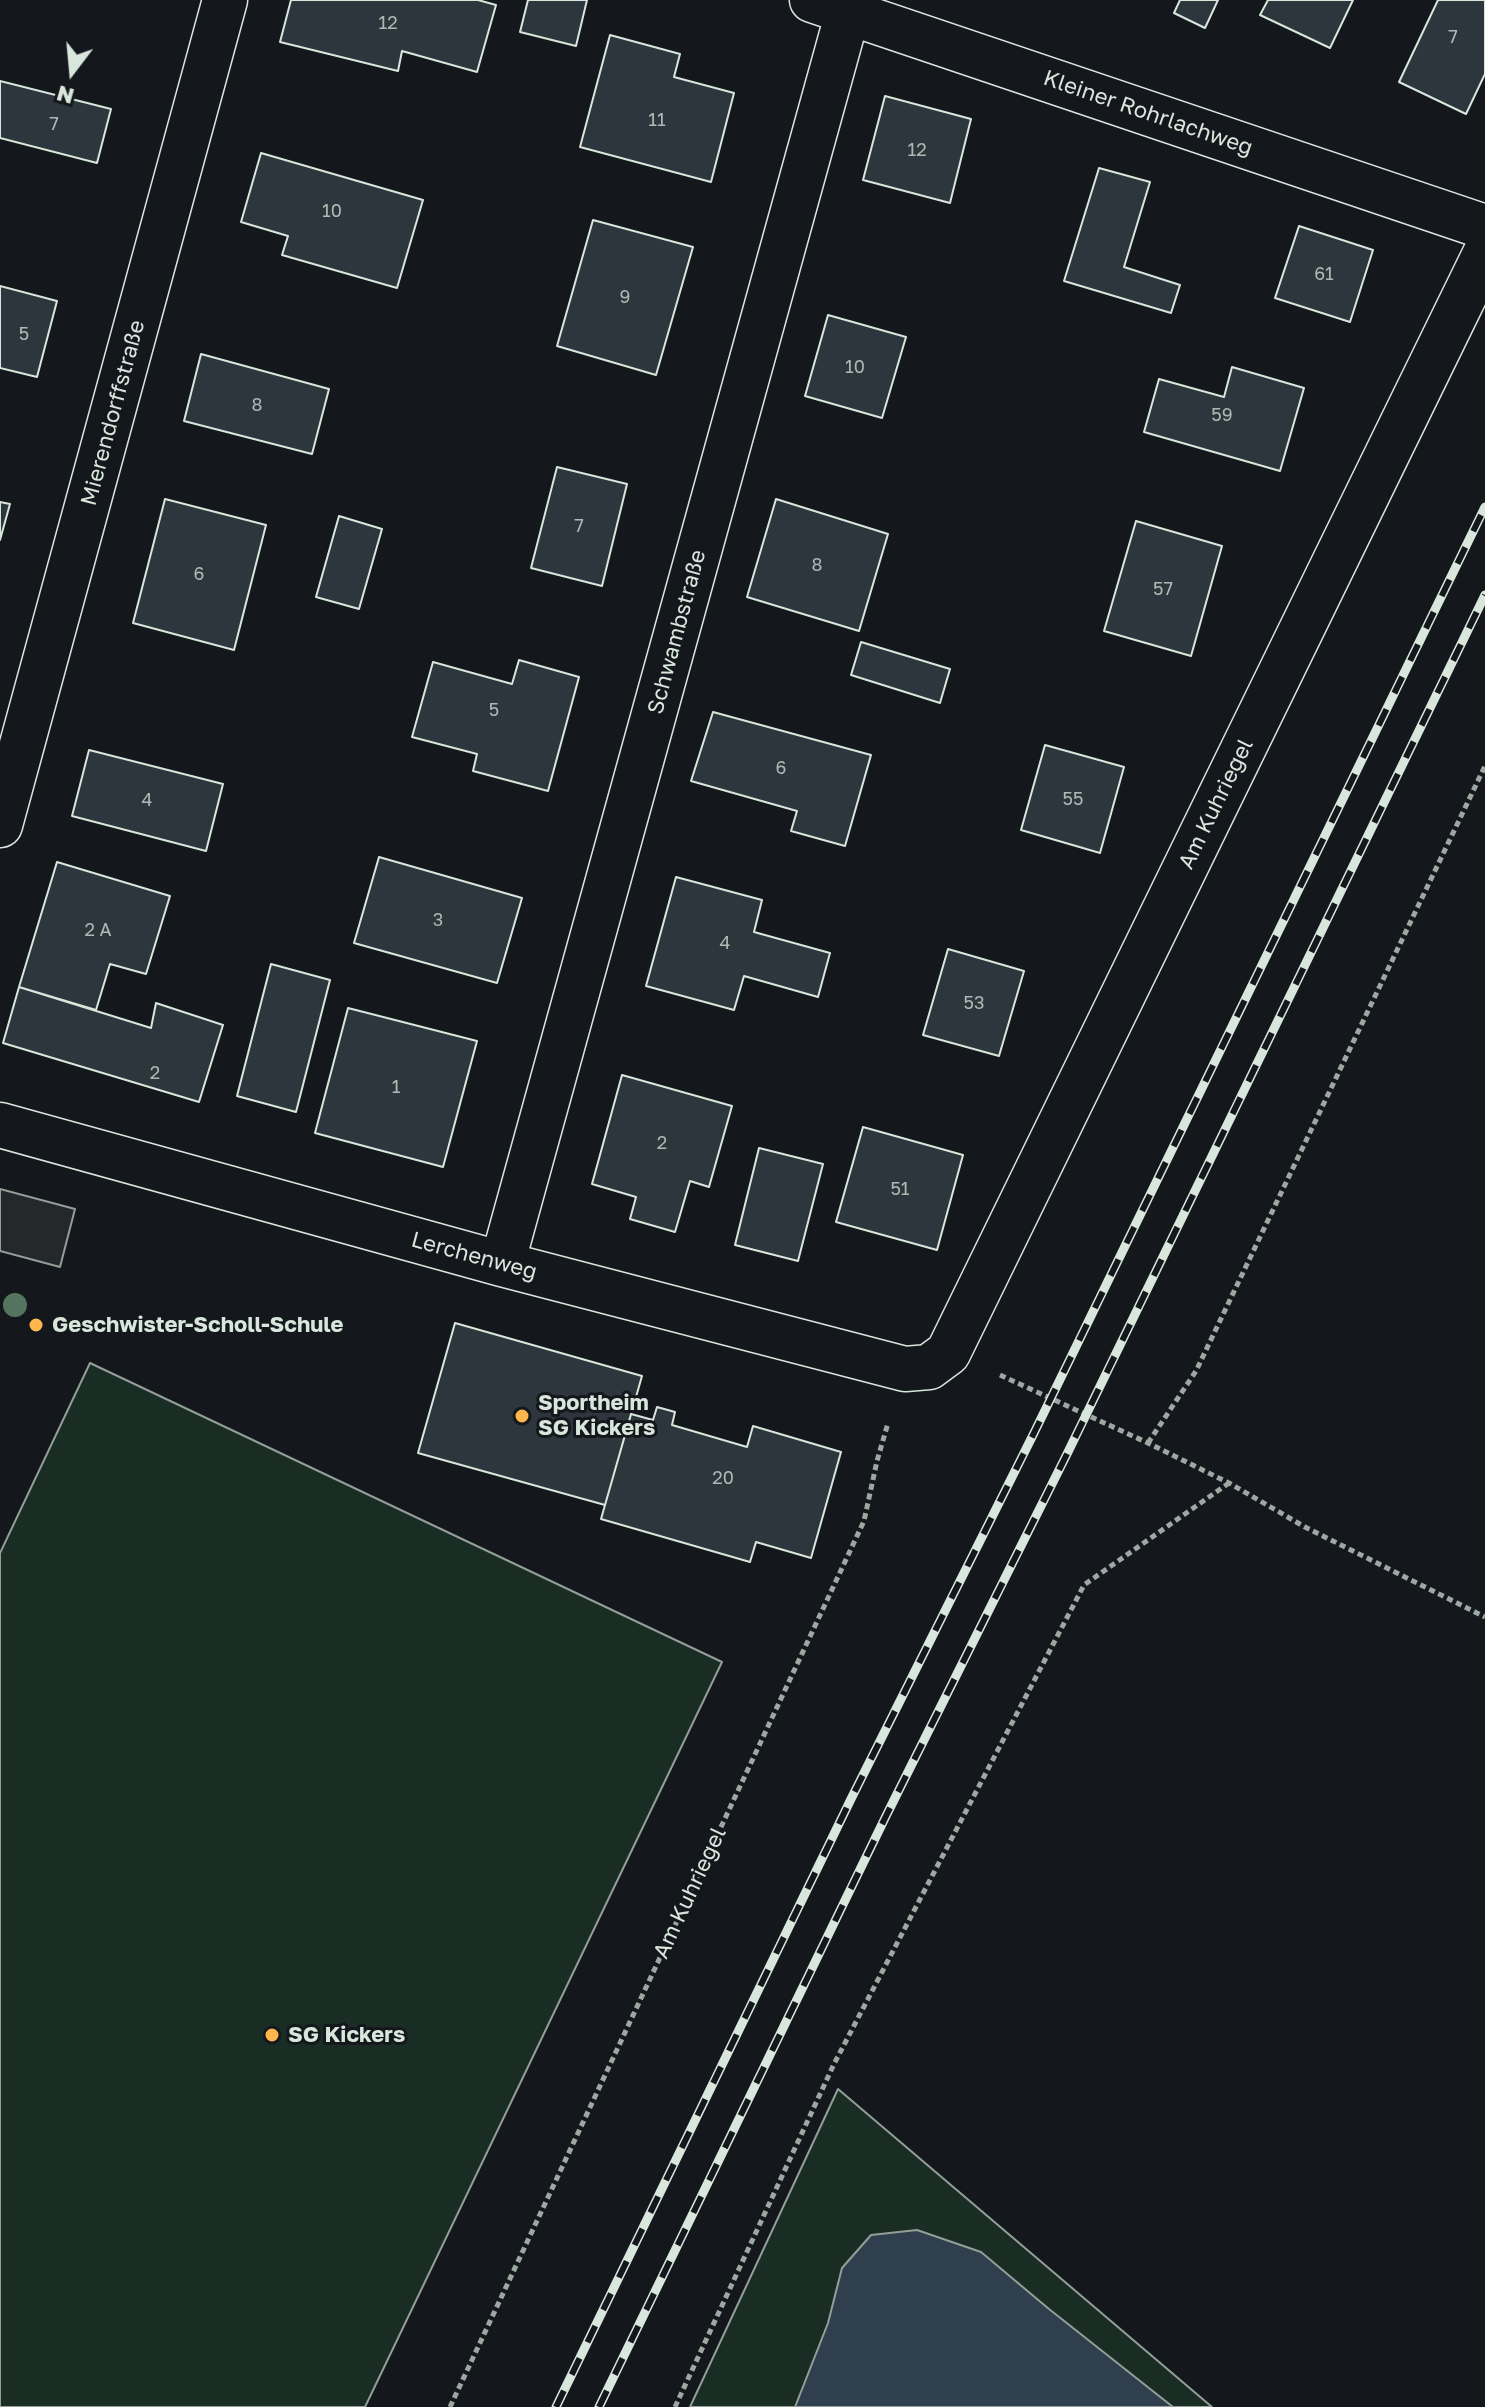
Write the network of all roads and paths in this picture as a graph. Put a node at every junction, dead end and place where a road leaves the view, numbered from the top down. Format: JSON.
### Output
{"nodes":[{"id":1,"x":225,"y":0,"type":"edge"},
{"id":2,"x":838,"y":4,"type":"edge"},
{"id":3,"x":1485,"y":227,"type":"edge"},
{"id":4,"x":1485,"y":254,"type":"edge"},
{"id":5,"x":1485,"y":766,"type":"edge"},
{"id":6,"x":0,"y":825,"type":"edge"},
{"id":7,"x":0,"y":1125,"type":"edge"},
{"id":8,"x":502,"y":1264,"type":"junction"},
{"id":9,"x":948,"y":1353,"type":"junction"},
{"id":10,"x":905,"y":1369,"type":"junction"},
{"id":11,"x":1148,"y":1443,"type":"junction"},
{"id":12,"x":1229,"y":1483,"type":"junction"},
{"id":13,"x":1485,"y":1617,"type":"edge"},
{"id":14,"x":450,"y":2407,"type":"edge"},
{"id":15,"x":675,"y":2407,"type":"edge"}],
"edges":[{"from":1,"to":6,"type":"street","name":"Mierendorffstraße"},
{"from":2,"to":3,"type":"street","name":"Kleiner Rohrlachweg"},
{"from":2,"to":8,"type":"street","name":"Schwambstraße"},
{"from":4,"to":9,"type":"street","name":"Am Kuhriegel"},
{"from":5,"to":11,"type":"path"},
{"from":7,"to":8,"type":"street","name":"Lerchenweg"},
{"from":8,"to":10,"type":"street","name":"Lerchenweg"},
{"from":9,"to":10,"type":"street"},
{"from":9,"to":11,"type":"path"},
{"from":10,"to":14,"type":"path","name":"Am Kuhriegel"},
{"from":11,"to":12,"type":"path"},
{"from":12,"to":13,"type":"path"},
{"from":12,"to":15,"type":"path"}]}
